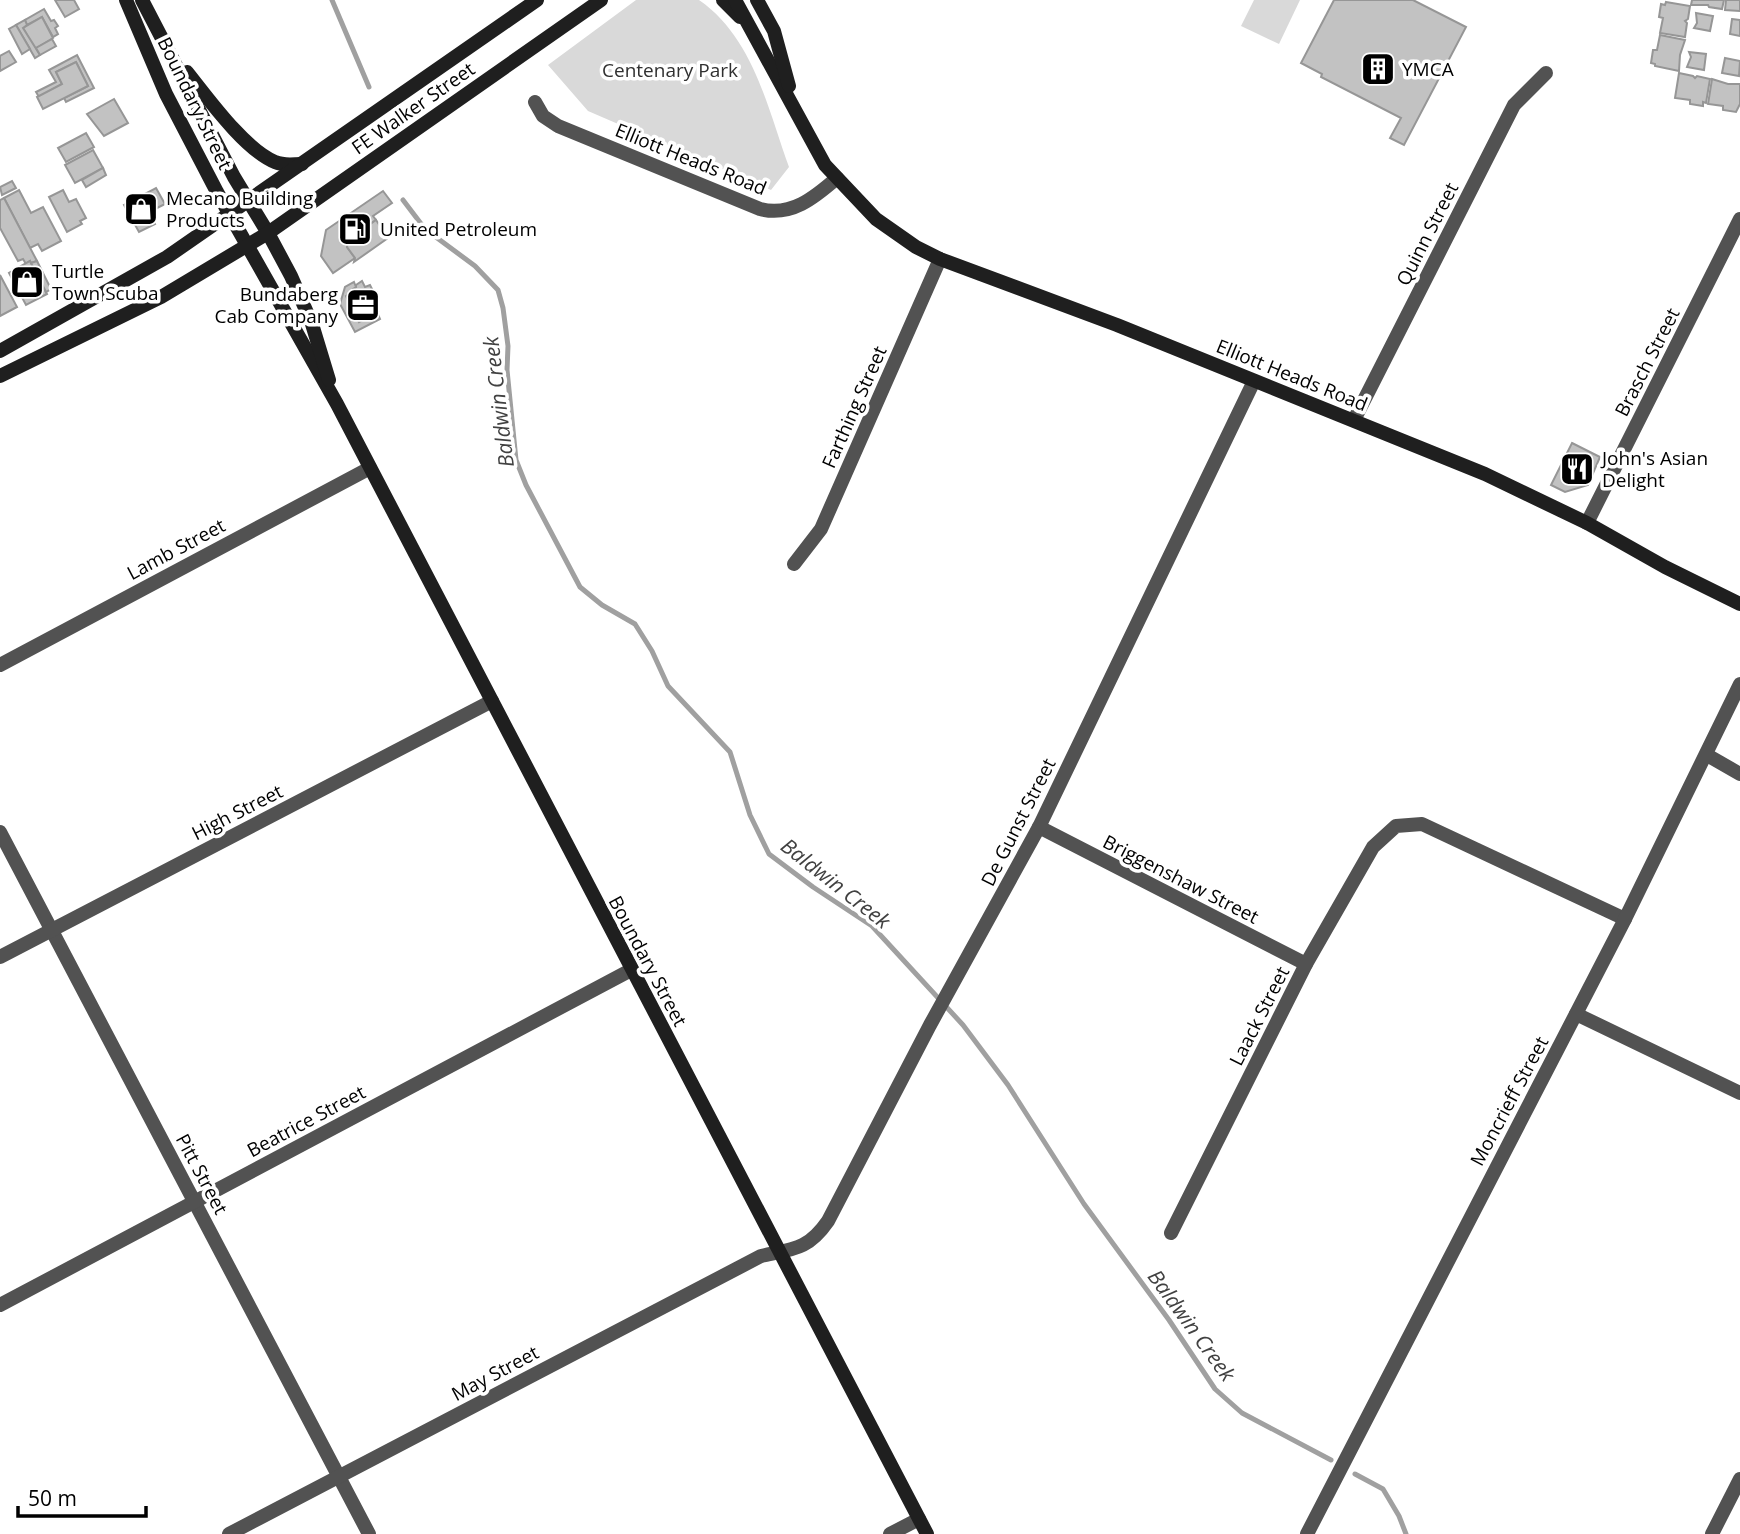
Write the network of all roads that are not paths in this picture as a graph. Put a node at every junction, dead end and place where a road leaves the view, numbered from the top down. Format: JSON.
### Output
{"nodes":[{"id":1,"x":126,"y":0,"type":"edge"},
{"id":2,"x":142,"y":0,"type":"edge"},
{"id":3,"x":537,"y":0,"type":"edge"},
{"id":4,"x":601,"y":0,"type":"edge"},
{"id":5,"x":723,"y":0,"type":"edge"},
{"id":6,"x":736,"y":0,"type":"edge"},
{"id":7,"x":757,"y":0,"type":"edge"},
{"id":8,"x":755,"y":33,"type":"junction"},
{"id":9,"x":165,"y":43,"type":"junction"},
{"id":10,"x":1546,"y":73,"type":"dead end"},
{"id":11,"x":535,"y":102,"type":"dead end"},
{"id":12,"x":794,"y":107,"type":"junction"},
{"id":13,"x":303,"y":164,"type":"junction"},
{"id":14,"x":836,"y":178,"type":"junction"},
{"id":15,"x":248,"y":201,"type":"junction"},
{"id":16,"x":229,"y":215,"type":"junction"},
{"id":17,"x":1740,"y":219,"type":"edge"},
{"id":18,"x":268,"y":233,"type":"junction"},
{"id":19,"x":247,"y":246,"type":"junction"},
{"id":20,"x":940,"y":259,"type":"junction"},
{"id":21,"x":0,"y":351,"type":"edge"},
{"id":22,"x":0,"y":376,"type":"edge"},
{"id":23,"x":1254,"y":381,"type":"junction"},
{"id":24,"x":337,"y":404,"type":"junction"},
{"id":25,"x":1354,"y":420,"type":"junction"},
{"id":26,"x":370,"y":468,"type":"junction"},
{"id":27,"x":1587,"y":523,"type":"junction"},
{"id":28,"x":794,"y":565,"type":"dead end"},
{"id":29,"x":1740,"y":604,"type":"edge"},
{"id":30,"x":0,"y":665,"type":"edge"},
{"id":31,"x":1740,"y":684,"type":"edge"},
{"id":32,"x":492,"y":701,"type":"junction"},
{"id":33,"x":1707,"y":755,"type":"junction"},
{"id":34,"x":1740,"y":774,"type":"edge"},
{"id":35,"x":1039,"y":827,"type":"junction"},
{"id":36,"x":0,"y":832,"type":"edge"},
{"id":37,"x":1625,"y":919,"type":"junction"},
{"id":38,"x":51,"y":930,"type":"junction"},
{"id":39,"x":0,"y":957,"type":"edge"},
{"id":40,"x":1306,"y":964,"type":"junction"},
{"id":41,"x":631,"y":970,"type":"junction"},
{"id":42,"x":1576,"y":1014,"type":"junction"},
{"id":43,"x":1740,"y":1093,"type":"edge"},
{"id":44,"x":195,"y":1202,"type":"junction"},
{"id":45,"x":1171,"y":1233,"type":"dead end"},
{"id":46,"x":781,"y":1251,"type":"junction"},
{"id":47,"x":0,"y":1305,"type":"edge"},
{"id":48,"x":339,"y":1476,"type":"junction"},
{"id":49,"x":1740,"y":1479,"type":"edge"},
{"id":50,"x":919,"y":1519,"type":"junction"},
{"id":51,"x":229,"y":1534,"type":"edge"},
{"id":52,"x":369,"y":1534,"type":"edge"},
{"id":53,"x":890,"y":1534,"type":"edge"},
{"id":54,"x":927,"y":1534,"type":"edge"},
{"id":55,"x":1307,"y":1534,"type":"edge"},
{"id":56,"x":1712,"y":1534,"type":"edge"}],
"edges":[{"from":1,"to":16,"type":"street","name":"Boundary Street"},
{"from":2,"to":9,"type":"street","name":"Boundary Street"},
{"from":3,"to":13,"type":"street","name":"FE Walker Street"},
{"from":4,"to":18,"type":"street","name":"FE Walker Street"},
{"from":5,"to":8,"type":"street"},
{"from":6,"to":8,"type":"street","name":"Elliott Heads Road"},
{"from":7,"to":12,"type":"street","name":"Elliott Heads Road"},
{"from":8,"to":12,"type":"street","name":"Elliott Heads Road"},
{"from":9,"to":13,"type":"street"},
{"from":9,"to":15,"type":"street","name":"Boundary Street"},
{"from":10,"to":25,"type":"street","name":"Quinn Street"},
{"from":11,"to":14,"type":"street","name":"Elliott Heads Road"},
{"from":12,"to":14,"type":"street","name":"Elliott Heads Road"},
{"from":13,"to":15,"type":"street","name":"FE Walker Street"},
{"from":14,"to":20,"type":"street","name":"Elliott Heads Road"},
{"from":15,"to":16,"type":"street","name":"FE Walker Street"},
{"from":15,"to":18,"type":"street","name":"Boundary Street"},
{"from":16,"to":19,"type":"street","name":"Boundary Street"},
{"from":16,"to":21,"type":"street","name":"FE Walker Street"},
{"from":17,"to":27,"type":"street","name":"Brasch Street"},
{"from":18,"to":19,"type":"street","name":"FE Walker Street"},
{"from":18,"to":24,"type":"street","name":"Boundary Street"},
{"from":19,"to":22,"type":"street","name":"FE Walker Street"},
{"from":19,"to":24,"type":"street","name":"Boundary Street"},
{"from":20,"to":23,"type":"street","name":"Elliott Heads Road"},
{"from":20,"to":28,"type":"street","name":"Farthing Street"},
{"from":23,"to":25,"type":"street","name":"Elliott Heads Road"},
{"from":23,"to":35,"type":"street","name":"De Gunst Street"},
{"from":24,"to":26,"type":"street","name":"Boundary Street"},
{"from":25,"to":27,"type":"street","name":"Elliott Heads Road"},
{"from":26,"to":30,"type":"street","name":"Lamb Street"},
{"from":26,"to":32,"type":"street","name":"Boundary Street"},
{"from":27,"to":29,"type":"street","name":"Elliott Heads Road"},
{"from":31,"to":33,"type":"street","name":"Moncrieff Street"},
{"from":32,"to":38,"type":"street","name":"High Street"},
{"from":32,"to":41,"type":"street","name":"Boundary Street"},
{"from":33,"to":34,"type":"street"},
{"from":33,"to":37,"type":"street","name":"Moncrieff Street"},
{"from":35,"to":40,"type":"street","name":"Briggenshaw Street"},
{"from":35,"to":46,"type":"street","name":"De Gunst Street"},
{"from":36,"to":38,"type":"street","name":"Pitt Street"},
{"from":37,"to":40,"type":"street","name":"Laack Street"},
{"from":37,"to":42,"type":"street","name":"Moncrieff Street"},
{"from":38,"to":39,"type":"street","name":"High Street"},
{"from":38,"to":44,"type":"street","name":"Pitt Street"},
{"from":40,"to":45,"type":"street","name":"Laack Street"},
{"from":41,"to":44,"type":"street","name":"Beatrice Street"},
{"from":41,"to":46,"type":"street","name":"Boundary Street"},
{"from":42,"to":43,"type":"street"},
{"from":42,"to":55,"type":"street","name":"Moncrieff Street"},
{"from":44,"to":47,"type":"street","name":"Beatrice Street"},
{"from":44,"to":48,"type":"street","name":"Pitt Street"},
{"from":46,"to":48,"type":"street","name":"May Street"},
{"from":46,"to":50,"type":"street","name":"Boundary Street"},
{"from":48,"to":51,"type":"street","name":"May Street"},
{"from":48,"to":52,"type":"street","name":"Pitt Street"},
{"from":49,"to":56,"type":"street"},
{"from":50,"to":53,"type":"street"},
{"from":50,"to":54,"type":"street","name":"Boundary Street"}]}
